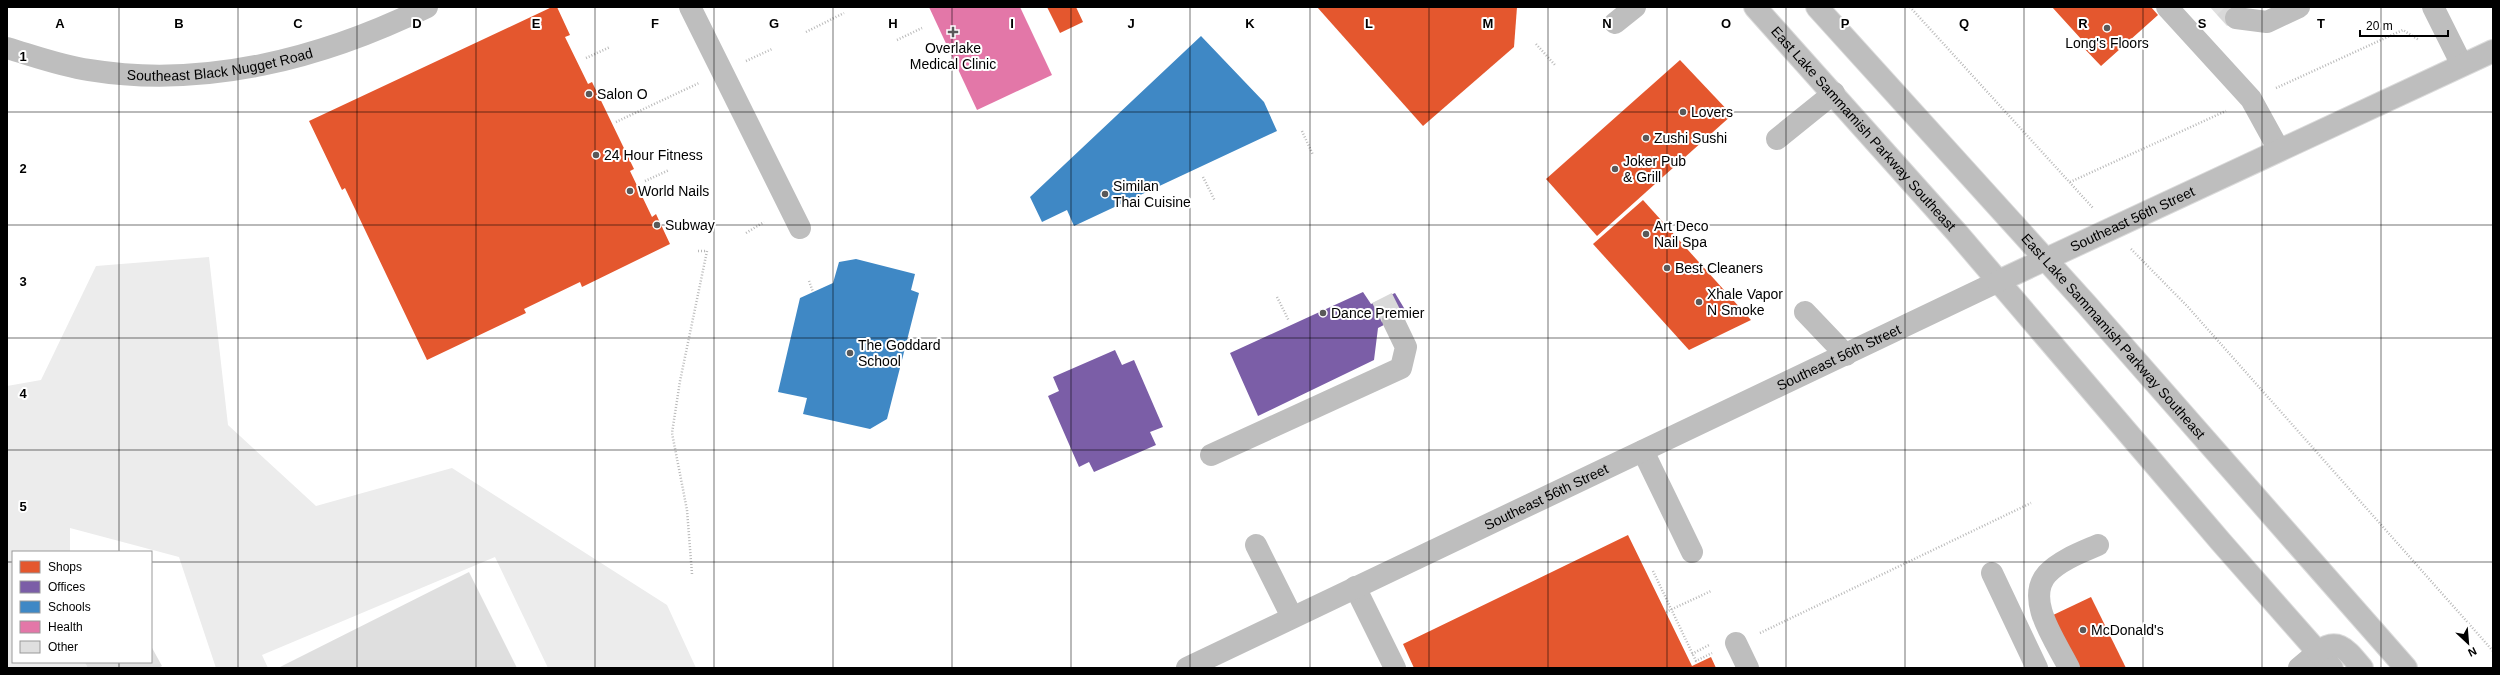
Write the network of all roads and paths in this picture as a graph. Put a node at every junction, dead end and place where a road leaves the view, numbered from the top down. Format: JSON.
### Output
{"nodes":[{"id":1,"x":427,"y":7,"type":"edge"},
{"id":2,"x":690,"y":7,"type":"edge"},
{"id":3,"x":1635,"y":7,"type":"edge"},
{"id":4,"x":1755,"y":7,"type":"edge"},
{"id":5,"x":1816,"y":7,"type":"edge"},
{"id":6,"x":1910,"y":7,"type":"edge"},
{"id":7,"x":2167,"y":7,"type":"edge"},
{"id":8,"x":2299,"y":7,"type":"edge"},
{"id":9,"x":2433,"y":7,"type":"edge"},
{"id":10,"x":844,"y":13,"type":"dead end"},
{"id":11,"x":2236,"y":18,"type":"tunnel mouth"},
{"id":12,"x":1615,"y":23,"type":"dead end"},
{"id":13,"x":922,"y":28,"type":"dead end"},
{"id":14,"x":806,"y":32,"type":"dead end"},
{"id":15,"x":897,"y":40,"type":"dead end"},
{"id":16,"x":1536,"y":44,"type":"dead end"},
{"id":17,"x":610,"y":47,"type":"dead end"},
{"id":18,"x":7,"y":48,"type":"edge"},
{"id":19,"x":772,"y":49,"type":"dead end"},
{"id":20,"x":2493,"y":51,"type":"edge"},
{"id":21,"x":586,"y":58,"type":"dead end"},
{"id":22,"x":743,"y":63,"type":"dead end"},
{"id":23,"x":1555,"y":65,"type":"dead end"},
{"id":24,"x":2462,"y":65,"type":"junction"},
{"id":25,"x":702,"y":82,"type":"dead end"},
{"id":26,"x":1834,"y":93,"type":"junction"},
{"id":27,"x":616,"y":122,"type":"dead end"},
{"id":28,"x":1302,"y":131,"type":"dead end"},
{"id":29,"x":1777,"y":139,"type":"dead end"},
{"id":30,"x":2279,"y":150,"type":"junction"},
{"id":31,"x":1313,"y":155,"type":"dead end"},
{"id":32,"x":668,"y":170,"type":"dead end"},
{"id":33,"x":1203,"y":177,"type":"dead end"},
{"id":34,"x":645,"y":181,"type":"dead end"},
{"id":35,"x":2075,"y":188,"type":"dead end"},
{"id":36,"x":1215,"y":201,"type":"dead end"},
{"id":37,"x":764,"y":222,"type":"dead end"},
{"id":38,"x":800,"y":228,"type":"dead end"},
{"id":39,"x":746,"y":232,"type":"dead end"},
{"id":40,"x":696,"y":251,"type":"dead end"},
{"id":41,"x":2045,"y":259,"type":"junction"},
{"id":42,"x":2158,"y":277,"type":"dead end"},
{"id":43,"x":808,"y":281,"type":"dead end"},
{"id":44,"x":1998,"y":281,"type":"junction"},
{"id":45,"x":813,"y":292,"type":"dead end"},
{"id":46,"x":1277,"y":297,"type":"dead end"},
{"id":47,"x":1805,"y":312,"type":"dead end"},
{"id":48,"x":1393,"y":320,"type":"tunnel mouth"},
{"id":49,"x":1289,"y":321,"type":"dead end"},
{"id":50,"x":1846,"y":354,"type":"junction"},
{"id":51,"x":1643,"y":450,"type":"junction"},
{"id":52,"x":1211,"y":455,"type":"dead end"},
{"id":53,"x":2031,"y":503,"type":"dead end"},
{"id":54,"x":1256,"y":545,"type":"dead end"},
{"id":55,"x":2098,"y":545,"type":"dead end"},
{"id":56,"x":1692,"y":552,"type":"dead end"},
{"id":57,"x":1653,"y":571,"type":"dead end"},
{"id":58,"x":1992,"y":573,"type":"dead end"},
{"id":59,"x":692,"y":574,"type":"dead end"},
{"id":60,"x":1355,"y":587,"type":"junction"},
{"id":61,"x":1711,"y":591,"type":"dead end"},
{"id":62,"x":1671,"y":610,"type":"junction"},
{"id":63,"x":1666,"y":612,"type":"dead end"},
{"id":64,"x":1292,"y":617,"type":"junction"},
{"id":65,"x":1760,"y":634,"type":"dead end"},
{"id":66,"x":1712,"y":644,"type":"dead end"},
{"id":67,"x":1727,"y":647,"type":"joint"},
{"id":68,"x":2493,"y":651,"type":"edge"},
{"id":69,"x":2318,"y":652,"type":"junction"},
{"id":70,"x":1692,"y":654,"type":"junction"},
{"id":71,"x":1187,"y":668,"type":"edge"},
{"id":72,"x":1395,"y":668,"type":"edge"},
{"id":73,"x":1748,"y":668,"type":"edge"},
{"id":74,"x":2037,"y":668,"type":"edge"},
{"id":75,"x":2069,"y":668,"type":"edge"},
{"id":76,"x":2299,"y":668,"type":"edge"},
{"id":77,"x":2332,"y":668,"type":"edge"},
{"id":78,"x":2362,"y":668,"type":"edge"},
{"id":79,"x":2406,"y":668,"type":"edge"}],
"edges":[{"from":1,"to":18,"type":"main road","name":"Southeast Black Nugget Road"},
{"from":2,"to":38,"type":"main road"},
{"from":3,"to":12,"type":"main road"},
{"from":4,"to":26,"type":"main road","name":"East Lake Sammamish Parkway Southeast"},
{"from":5,"to":41,"type":"main road","name":"East Lake Sammamish Parkway Southeast"},
{"from":6,"to":35,"type":"path"},
{"from":7,"to":30,"type":"main road"},
{"from":8,"to":11,"type":"main road"},
{"from":9,"to":24,"type":"main road"},
{"from":10,"to":14,"type":"path"},
{"from":13,"to":15,"type":"path"},
{"from":16,"to":23,"type":"path"},
{"from":17,"to":21,"type":"path"},
{"from":19,"to":22,"type":"path"},
{"from":20,"to":24,"type":"main road","name":"Southeast 56th Street"},
{"from":24,"to":30,"type":"main road","name":"Southeast 56th Street"},
{"from":25,"to":27,"type":"path"},
{"from":26,"to":29,"type":"main road"},
{"from":26,"to":44,"type":"main road","name":"East Lake Sammamish Parkway Southeast"},
{"from":28,"to":31,"type":"path"},
{"from":30,"to":41,"type":"main road","name":"Southeast 56th Street"},
{"from":32,"to":34,"type":"path"},
{"from":33,"to":36,"type":"path"},
{"from":37,"to":39,"type":"path"},
{"from":40,"to":59,"type":"path"},
{"from":41,"to":44,"type":"main road","name":"Southeast 56th Street"},
{"from":41,"to":79,"type":"main road","name":"East Lake Sammamish Parkway Southeast"},
{"from":42,"to":68,"type":"path"},
{"from":43,"to":45,"type":"path"},
{"from":44,"to":50,"type":"main road","name":"Southeast 56th Street"},
{"from":44,"to":69,"type":"main road","name":"East Lake Sammamish Parkway Southeast"},
{"from":46,"to":49,"type":"path"},
{"from":47,"to":50,"type":"main road"},
{"from":48,"to":52,"type":"main road"},
{"from":50,"to":51,"type":"main road","name":"Southeast 56th Street"},
{"from":51,"to":56,"type":"main road"},
{"from":51,"to":60,"type":"main road","name":"Southeast 56th Street"},
{"from":53,"to":65,"type":"path"},
{"from":54,"to":64,"type":"main road"},
{"from":55,"to":75,"type":"main road"},
{"from":57,"to":62,"type":"path"},
{"from":58,"to":74,"type":"main road"},
{"from":60,"to":64,"type":"main road","name":"Southeast 56th Street"},
{"from":60,"to":72,"type":"main road"},
{"from":61,"to":62,"type":"path"},
{"from":62,"to":63,"type":"path"},
{"from":62,"to":70,"type":"path"},
{"from":64,"to":71,"type":"main road","name":"Southeast 56th Street"},
{"from":66,"to":70,"type":"path"},
{"from":67,"to":70,"type":"path"},
{"from":67,"to":73,"type":"main road"},
{"from":69,"to":76,"type":"main road"},
{"from":69,"to":77,"type":"main road","name":"East Lake Sammamish Parkway Southeast"},
{"from":69,"to":78,"type":"main road"}]}
